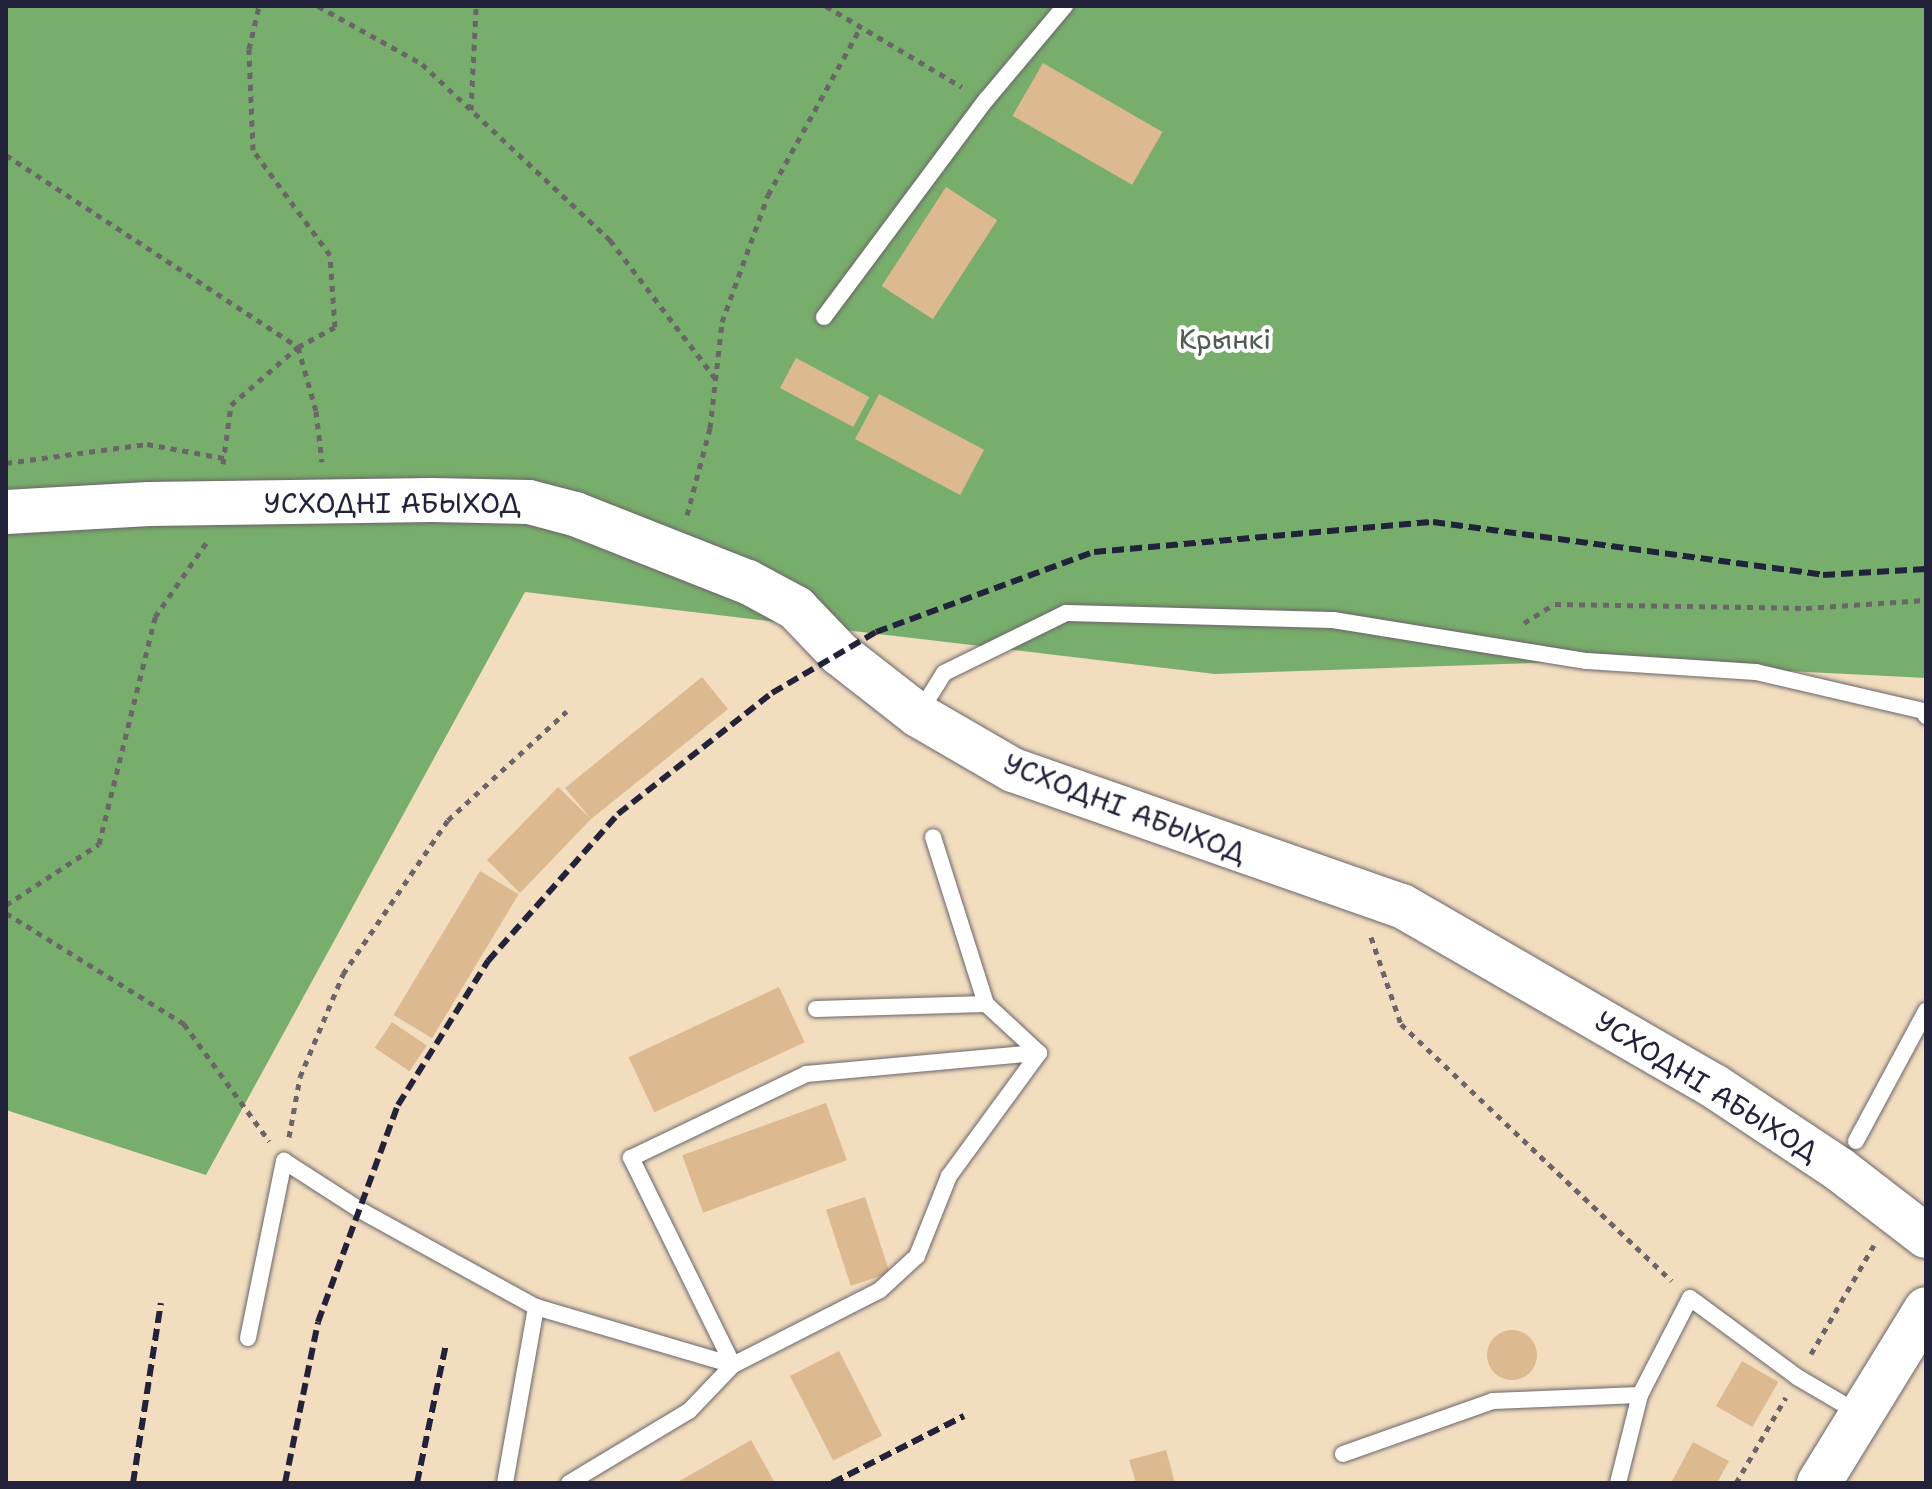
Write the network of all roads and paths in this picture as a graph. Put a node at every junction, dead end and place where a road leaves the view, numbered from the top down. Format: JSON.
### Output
{"nodes":[{"id":1,"x":318,"y":6,"type":"edge"},
{"id":2,"x":476,"y":6,"type":"edge"},
{"id":3,"x":826,"y":6,"type":"edge"},
{"id":4,"x":1065,"y":6,"type":"edge"},
{"id":5,"x":860,"y":28,"type":"junction"},
{"id":6,"x":986,"y":100,"type":"junction"},
{"id":7,"x":471,"y":111,"type":"junction"},
{"id":8,"x":6,"y":155,"type":"edge"},
{"id":9,"x":824,"y":317,"type":"dead end"},
{"id":10,"x":716,"y":379,"type":"junction"},
{"id":11,"x":224,"y":458,"type":"dead end"},
{"id":12,"x":6,"y":463,"type":"edge"},
{"id":13,"x":327,"y":500,"type":"junction"},
{"id":14,"x":6,"y":512,"type":"edge"},
{"id":15,"x":677,"y":553,"type":"junction"},
{"id":16,"x":1926,"y":600,"type":"edge"},
{"id":17,"x":1490,"y":645,"type":"junction"},
{"id":18,"x":567,"y":711,"type":"dead end"},
{"id":19,"x":918,"y":715,"type":"junction"},
{"id":20,"x":1926,"y":716,"type":"edge"},
{"id":21,"x":933,"y":837,"type":"dead end"},
{"id":22,"x":6,"y":913,"type":"edge"},
{"id":23,"x":1370,"y":935,"type":"dead end"},
{"id":24,"x":986,"y":1004,"type":"junction"},
{"id":25,"x":816,"y":1009,"type":"dead end"},
{"id":26,"x":1926,"y":1011,"type":"edge"},
{"id":27,"x":1039,"y":1053,"type":"junction"},
{"id":28,"x":1856,"y":1141,"type":"dead end"},
{"id":29,"x":284,"y":1161,"type":"junction"},
{"id":30,"x":1926,"y":1236,"type":"edge"},
{"id":31,"x":1690,"y":1298,"type":"junction"},
{"id":32,"x":536,"y":1307,"type":"junction"},
{"id":33,"x":1926,"y":1309,"type":"edge"},
{"id":34,"x":248,"y":1338,"type":"dead end"},
{"id":35,"x":733,"y":1365,"type":"junction"},
{"id":36,"x":1797,"y":1377,"type":"junction"},
{"id":37,"x":1640,"y":1395,"type":"junction"},
{"id":38,"x":1861,"y":1415,"type":"junction"},
{"id":39,"x":1343,"y":1454,"type":"dead end"},
{"id":40,"x":505,"y":1483,"type":"edge"},
{"id":41,"x":569,"y":1483,"type":"edge"},
{"id":42,"x":1618,"y":1483,"type":"edge"},
{"id":43,"x":1736,"y":1483,"type":"edge"},
{"id":44,"x":1819,"y":1483,"type":"edge"}],
"edges":[{"from":1,"to":7,"type":"path"},
{"from":2,"to":7,"type":"path"},
{"from":3,"to":5,"type":"path"},
{"from":4,"to":6,"type":"lane"},
{"from":5,"to":6,"type":"path"},
{"from":5,"to":10,"type":"path"},
{"from":6,"to":9,"type":"lane"},
{"from":7,"to":10,"type":"path"},
{"from":8,"to":13,"type":"path"},
{"from":10,"to":15,"type":"path"},
{"from":11,"to":12,"type":"path"},
{"from":13,"to":14,"type":"main road","name":"УСХОДНІ АБЫХОД"},
{"from":13,"to":15,"type":"main road","name":"УСХОДНІ АБЫХОД"},
{"from":15,"to":19,"type":"main road","name":"УСХОДНІ АБЫХОД"},
{"from":16,"to":17,"type":"path"},
{"from":17,"to":19,"type":"lane"},
{"from":17,"to":20,"type":"lane"},
{"from":18,"to":29,"type":"path"},
{"from":19,"to":30,"type":"main road","name":"УСХОДНІ АБЫХОД"},
{"from":21,"to":24,"type":"lane"},
{"from":22,"to":29,"type":"path"},
{"from":23,"to":31,"type":"path"},
{"from":24,"to":25,"type":"lane"},
{"from":24,"to":27,"type":"lane"},
{"from":26,"to":28,"type":"lane"},
{"from":27,"to":35,"type":"lane"},
{"from":27,"to":35,"type":"lane"},
{"from":29,"to":32,"type":"lane"},
{"from":29,"to":34,"type":"lane"},
{"from":31,"to":36,"type":"lane"},
{"from":31,"to":37,"type":"lane"},
{"from":32,"to":35,"type":"lane"},
{"from":32,"to":40,"type":"lane"},
{"from":33,"to":38,"type":"main road"},
{"from":35,"to":41,"type":"lane"},
{"from":36,"to":38,"type":"lane"},
{"from":36,"to":43,"type":"path"},
{"from":37,"to":39,"type":"lane"},
{"from":37,"to":42,"type":"lane"},
{"from":38,"to":44,"type":"main road"}]}
